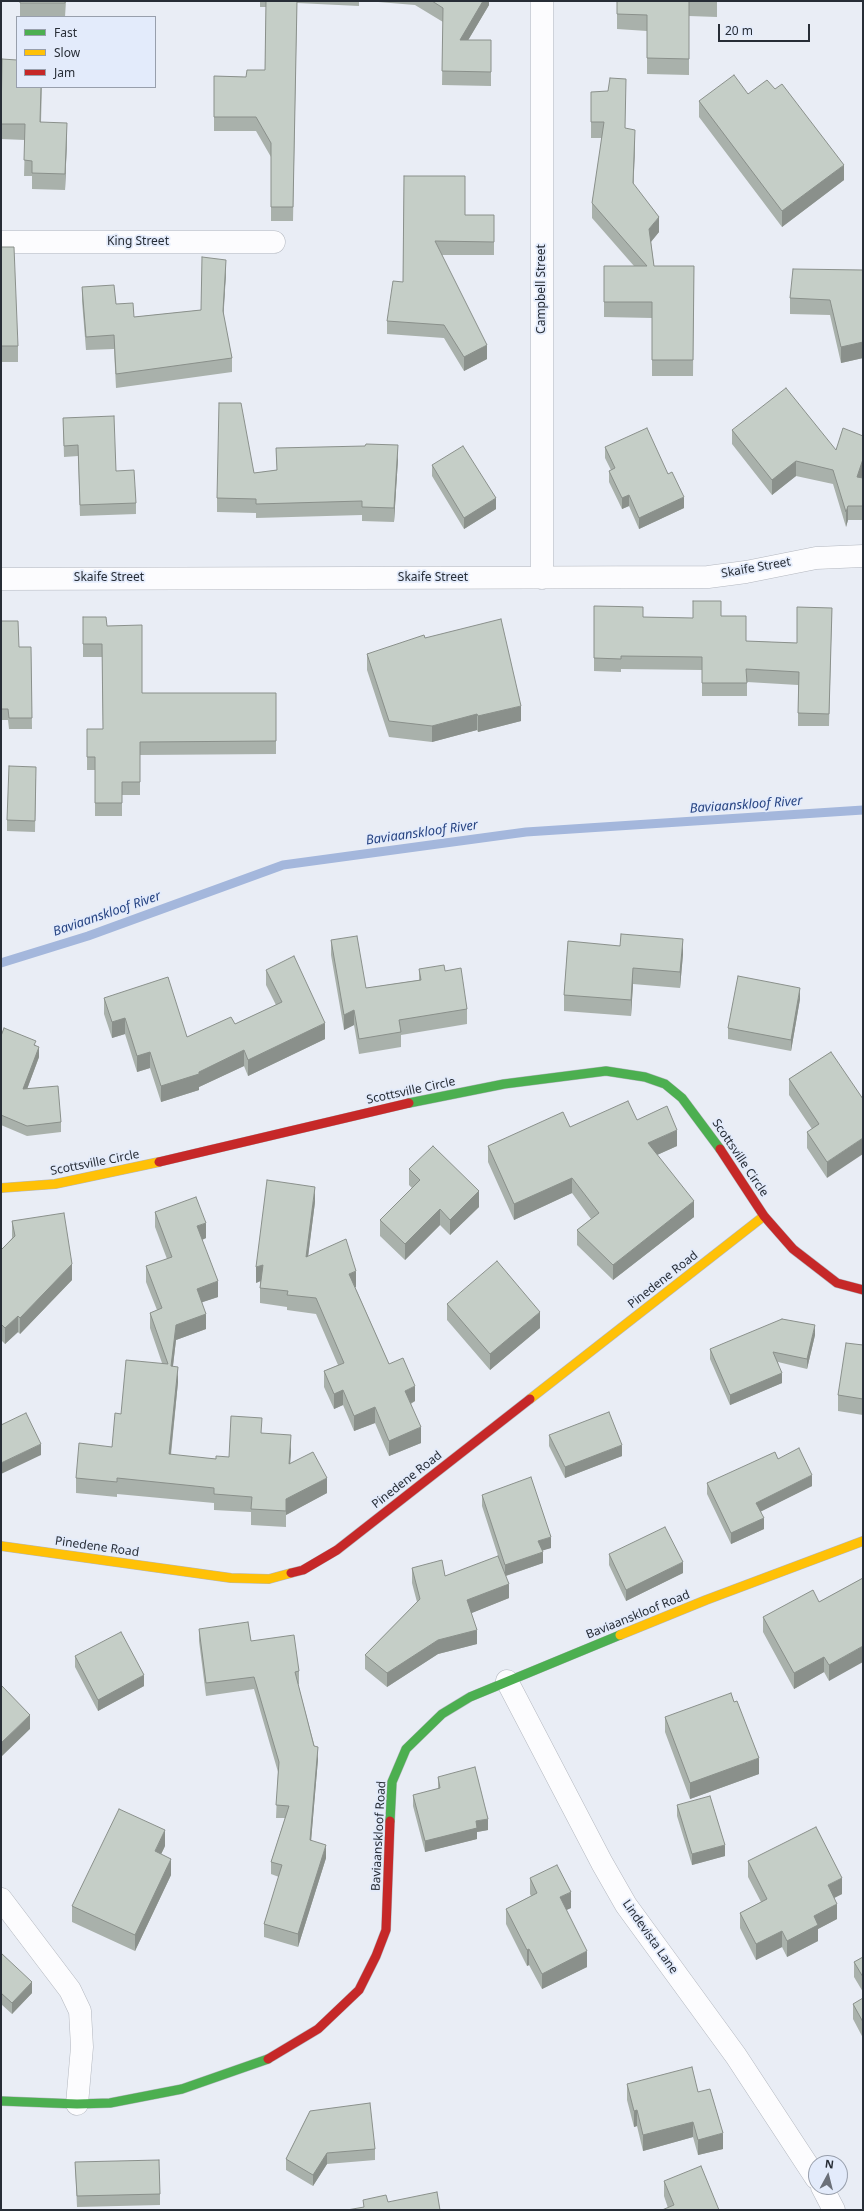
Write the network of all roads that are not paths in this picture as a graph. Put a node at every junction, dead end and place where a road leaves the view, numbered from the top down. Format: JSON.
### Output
{"nodes":[{"id":1,"x":542,"y":1,"type":"edge"},
{"id":2,"x":1,"y":242,"type":"edge"},
{"id":3,"x":274,"y":242,"type":"dead end"},
{"id":4,"x":863,"y":556,"type":"edge"},
{"id":5,"x":542,"y":578,"type":"junction"},
{"id":6,"x":1,"y":579,"type":"edge"},
{"id":7,"x":1,"y":1188,"type":"edge"},
{"id":8,"x":764,"y":1216,"type":"junction"},
{"id":9,"x":863,"y":1290,"type":"edge"},
{"id":10,"x":863,"y":1541,"type":"edge"},
{"id":11,"x":1,"y":1546,"type":"edge"},
{"id":12,"x":507,"y":1681,"type":"junction"},
{"id":13,"x":1,"y":1899,"type":"edge"},
{"id":14,"x":1,"y":2100,"type":"edge"},
{"id":15,"x":77,"y":2104,"type":"junction"},
{"id":16,"x":808,"y":2166,"type":"edge"},
{"id":17,"x":826,"y":2195,"type":"edge"},
{"id":18,"x":834,"y":2210,"type":"edge"}],
"edges":[{"from":1,"to":5,"type":"street","name":"Campbell Street"},
{"from":2,"to":3,"type":"street","name":"King Street"},
{"from":4,"to":5,"type":"street","name":"Skaife Street"},
{"from":5,"to":6,"type":"street","name":"Skaife Street"},
{"from":7,"to":8,"type":"street","name":"Scottsville Circle"},
{"from":8,"to":9,"type":"street","name":"Scottsville Circle"},
{"from":8,"to":11,"type":"street","name":"Pinedene Road"},
{"from":10,"to":12,"type":"street","name":"Baviaanskloof Road"},
{"from":12,"to":15,"type":"street","name":"Baviaanskloof Road"},
{"from":12,"to":16,"type":"street","name":"Lindevista Lane"},
{"from":13,"to":15,"type":"street"},
{"from":14,"to":15,"type":"street","name":"Baviaanskloof Road"},
{"from":17,"to":18,"type":"street"}]}
